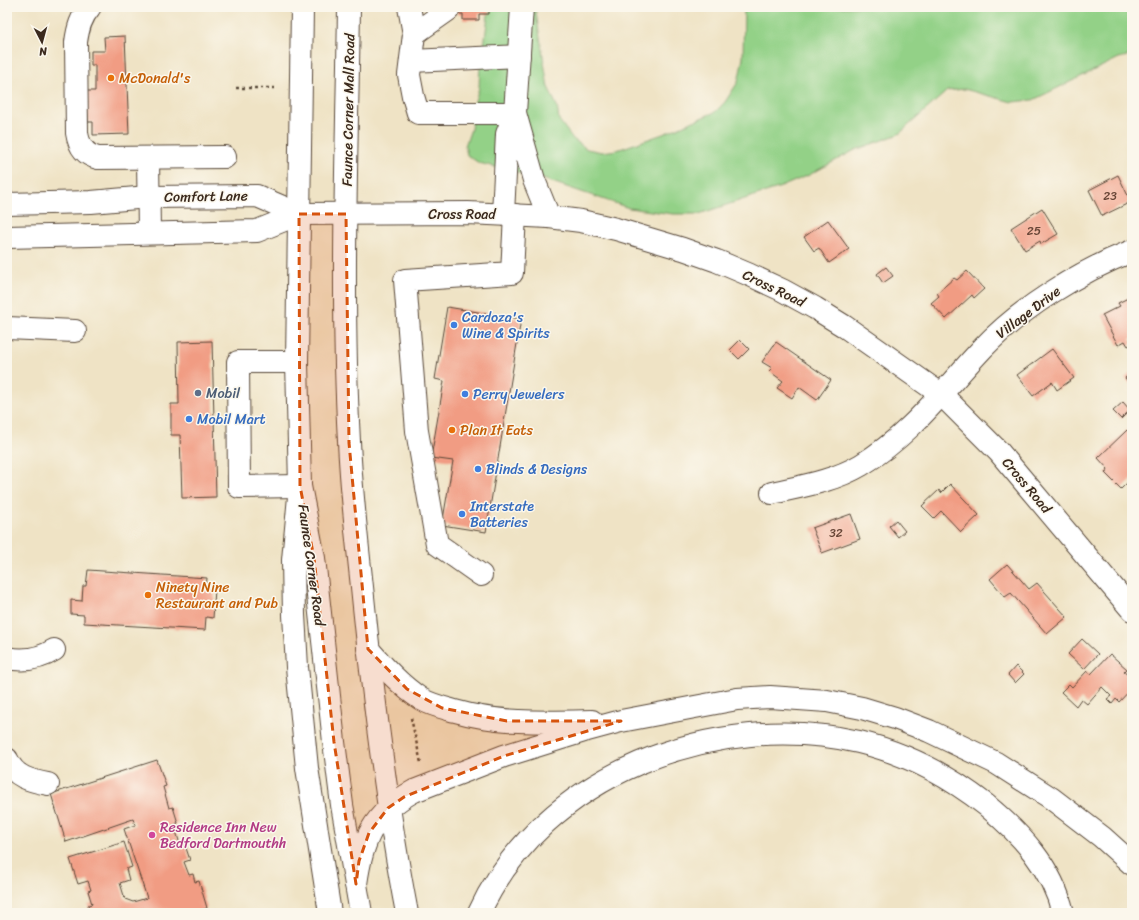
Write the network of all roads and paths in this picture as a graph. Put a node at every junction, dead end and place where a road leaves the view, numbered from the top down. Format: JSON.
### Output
{"nodes":[{"id":1,"x":90,"y":7,"type":"edge"},
{"id":2,"x":302,"y":7,"type":"edge"},
{"id":3,"x":349,"y":7,"type":"edge"},
{"id":4,"x":409,"y":7,"type":"edge"},
{"id":5,"x":420,"y":7,"type":"edge"},
{"id":6,"x":432,"y":7,"type":"edge"},
{"id":7,"x":440,"y":7,"type":"edge"},
{"id":8,"x":448,"y":7,"type":"edge"},
{"id":9,"x":521,"y":16,"type":"edge"},
{"id":10,"x":414,"y":34,"type":"junction"},
{"id":11,"x":519,"y":56,"type":"junction"},
{"id":12,"x":411,"y":61,"type":"junction"},
{"id":13,"x":236,"y":88,"type":"dead end"},
{"id":14,"x":275,"y":88,"type":"dead end"},
{"id":15,"x":515,"y":112,"type":"junction"},
{"id":16,"x":225,"y":157,"type":"dead end"},
{"id":17,"x":148,"y":158,"type":"junction"},
{"id":18,"x":148,"y":197,"type":"junction"},
{"id":19,"x":7,"y":204,"type":"edge"},
{"id":20,"x":299,"y":214,"type":"junction"},
{"id":21,"x":346,"y":214,"type":"junction"},
{"id":22,"x":509,"y":215,"type":"junction"},
{"id":23,"x":550,"y":217,"type":"junction"},
{"id":24,"x":149,"y":233,"type":"junction"},
{"id":25,"x":7,"y":237,"type":"edge"},
{"id":26,"x":1132,"y":251,"type":"edge"},
{"id":27,"x":7,"y":328,"type":"edge"},
{"id":28,"x":75,"y":331,"type":"dead end"},
{"id":29,"x":297,"y":362,"type":"junction"},
{"id":30,"x":942,"y":395,"type":"junction"},
{"id":31,"x":300,"y":486,"type":"junction"},
{"id":32,"x":772,"y":493,"type":"dead end"},
{"id":33,"x":481,"y":575,"type":"dead end"},
{"id":34,"x":1132,"y":610,"type":"edge"},
{"id":35,"x":368,"y":649,"type":"junction"},
{"id":36,"x":54,"y":650,"type":"dead end"},
{"id":37,"x":7,"y":658,"type":"edge"},
{"id":38,"x":410,"y":714,"type":"dead end"},
{"id":39,"x":621,"y":721,"type":"junction"},
{"id":40,"x":7,"y":759,"type":"edge"},
{"id":41,"x":421,"y":763,"type":"dead end"},
{"id":42,"x":48,"y":784,"type":"dead end"},
{"id":43,"x":388,"y":808,"type":"junction"},
{"id":44,"x":1132,"y":864,"type":"edge"},
{"id":45,"x":356,"y":884,"type":"junction"},
{"id":46,"x":330,"y":913,"type":"edge"},
{"id":47,"x":361,"y":913,"type":"edge"},
{"id":48,"x":407,"y":913,"type":"edge"},
{"id":49,"x":479,"y":913,"type":"edge"},
{"id":50,"x":1063,"y":913,"type":"edge"}],
"edges":[{"from":1,"to":17,"type":"main road"},
{"from":2,"to":20,"type":"main road"},
{"from":3,"to":21,"type":"main road","name":"Faunce Corner Mall Road"},
{"from":4,"to":10,"type":"main road"},
{"from":5,"to":10,"type":"main road"},
{"from":6,"to":10,"type":"main road"},
{"from":7,"to":10,"type":"main road"},
{"from":8,"to":10,"type":"main road"},
{"from":9,"to":11,"type":"main road"},
{"from":10,"to":12,"type":"main road"},
{"from":11,"to":12,"type":"main road"},
{"from":11,"to":15,"type":"main road"},
{"from":12,"to":15,"type":"main road"},
{"from":13,"to":14,"type":"path"},
{"from":15,"to":22,"type":"main road"},
{"from":15,"to":23,"type":"main road"},
{"from":16,"to":17,"type":"main road"},
{"from":17,"to":18,"type":"main road"},
{"from":18,"to":19,"type":"main road","name":"Comfort Lane"},
{"from":18,"to":20,"type":"main road","name":"Comfort Lane"},
{"from":18,"to":24,"type":"main road"},
{"from":20,"to":21,"type":"main road","name":"Cross Road"},
{"from":20,"to":24,"type":"main road"},
{"from":20,"to":29,"type":"main road","name":"Faunce Corner Road"},
{"from":21,"to":22,"type":"main road","name":"Cross Road"},
{"from":21,"to":35,"type":"main road"},
{"from":22,"to":23,"type":"main road","name":"Cross Road"},
{"from":22,"to":33,"type":"main road"},
{"from":23,"to":30,"type":"main road","name":"Cross Road"},
{"from":24,"to":25,"type":"main road"},
{"from":26,"to":30,"type":"main road","name":"Village Drive"},
{"from":27,"to":28,"type":"main road"},
{"from":29,"to":31,"type":"main road","name":"Faunce Corner Road"},
{"from":29,"to":31,"type":"main road"},
{"from":30,"to":32,"type":"main road","name":"Village Drive"},
{"from":30,"to":34,"type":"main road","name":"Cross Road"},
{"from":31,"to":45,"type":"main road","name":"Faunce Corner Road"},
{"from":31,"to":46,"type":"main road"},
{"from":35,"to":39,"type":"main road"},
{"from":35,"to":43,"type":"main road"},
{"from":36,"to":37,"type":"main road"},
{"from":38,"to":41,"type":"path"},
{"from":39,"to":43,"type":"main road"},
{"from":39,"to":44,"type":"main road"},
{"from":40,"to":42,"type":"main road"},
{"from":43,"to":45,"type":"main road"},
{"from":43,"to":48,"type":"main road"},
{"from":45,"to":47,"type":"main road","name":"Faunce Corner Road"},
{"from":49,"to":50,"type":"main road"}]}
